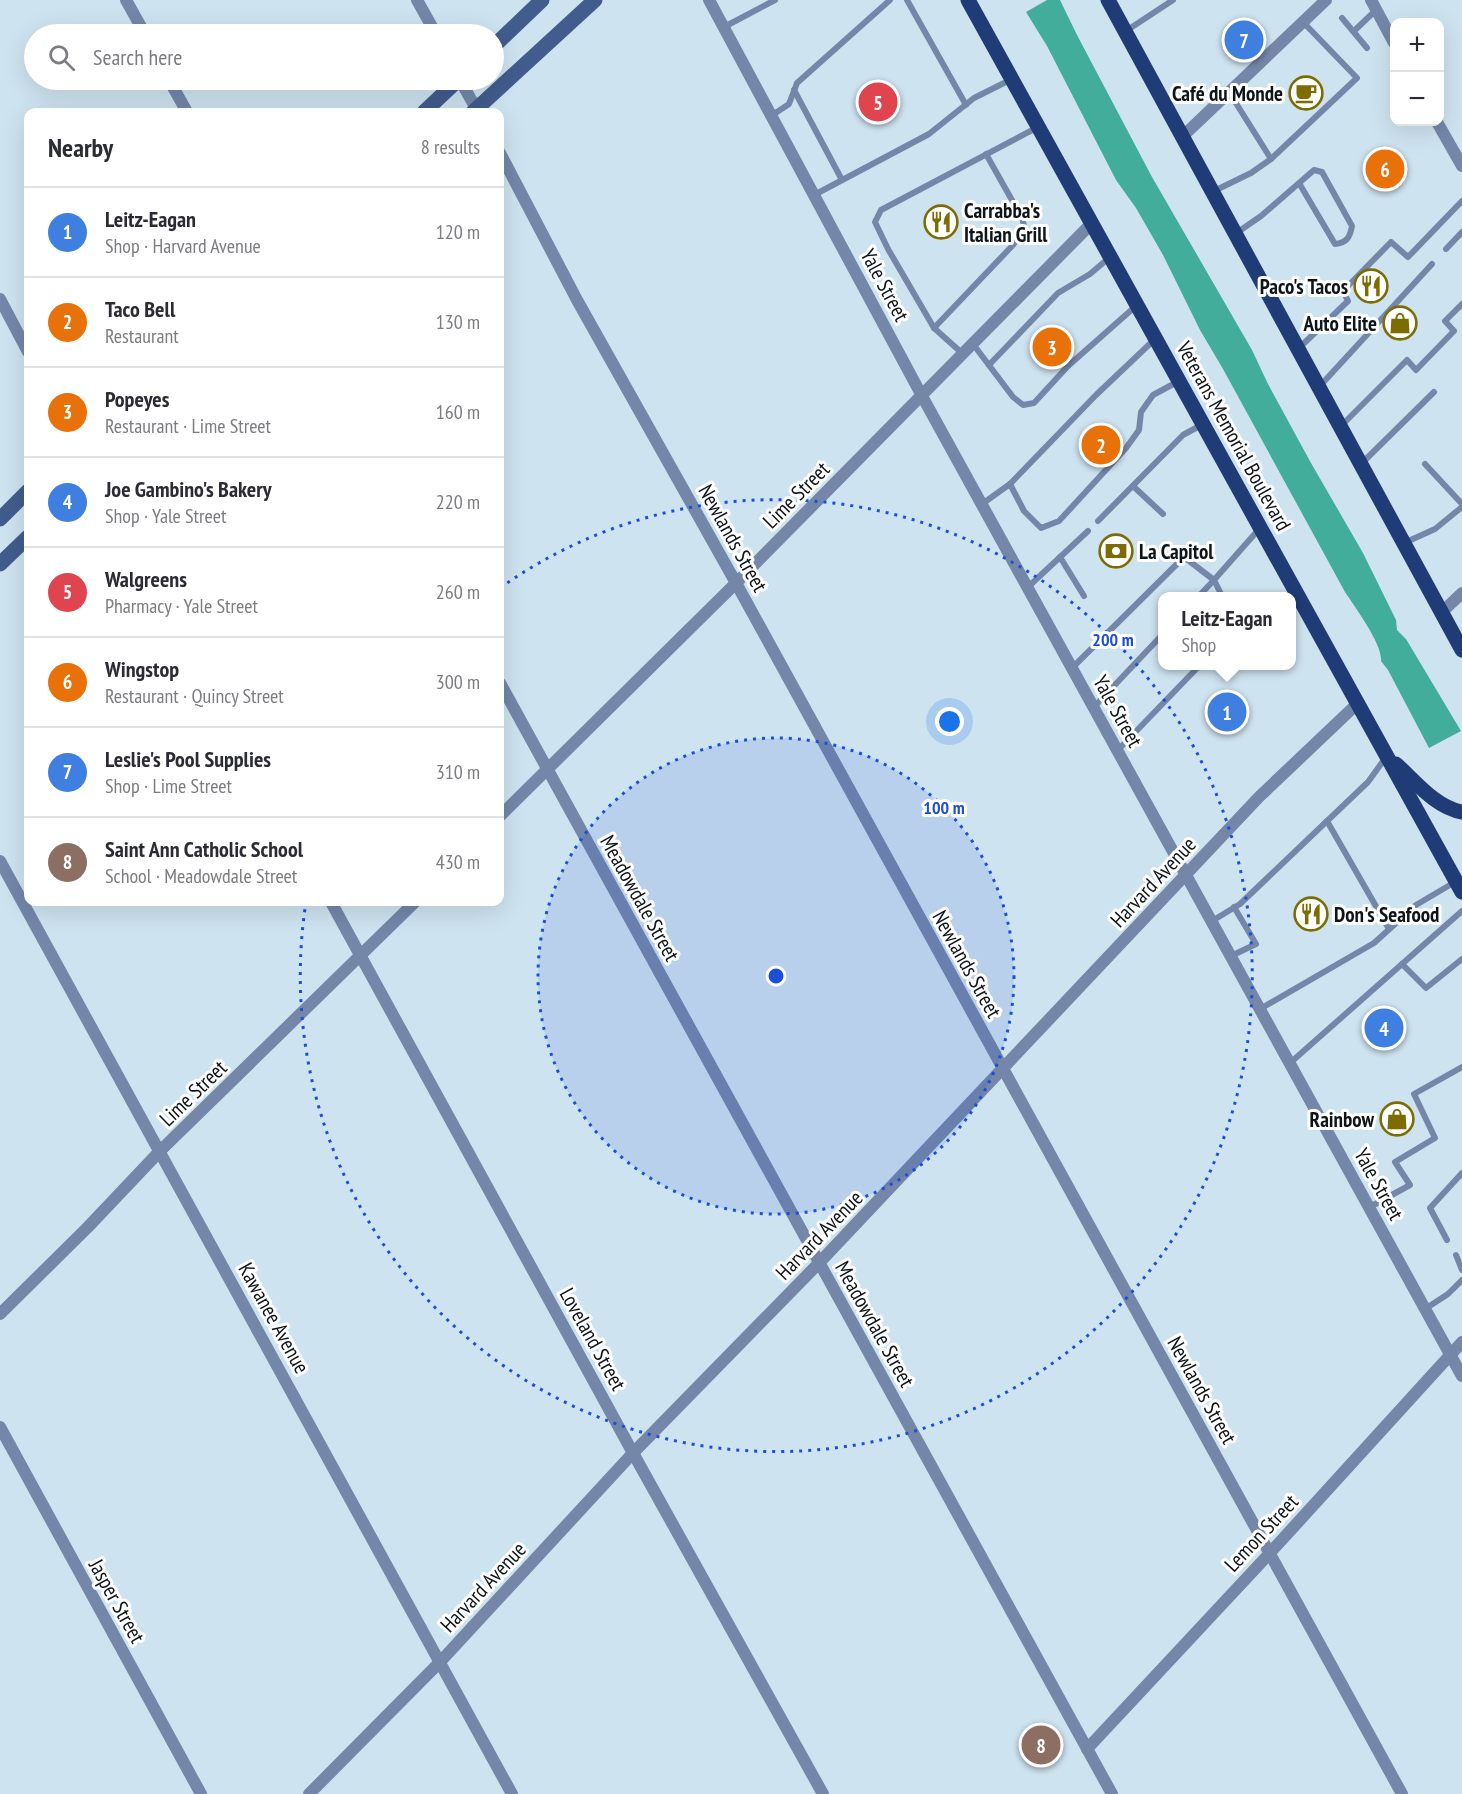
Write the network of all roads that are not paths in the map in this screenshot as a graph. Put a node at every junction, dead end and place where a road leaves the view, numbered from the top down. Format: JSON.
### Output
{"nodes":[{"id":1,"x":126,"y":0,"type":"edge"},
{"id":2,"x":417,"y":0,"type":"edge"},
{"id":3,"x":542,"y":0,"type":"edge"},
{"id":4,"x":595,"y":0,"type":"edge"},
{"id":5,"x":709,"y":0,"type":"edge"},
{"id":6,"x":775,"y":0,"type":"edge"},
{"id":7,"x":890,"y":0,"type":"edge"},
{"id":8,"x":907,"y":0,"type":"edge"},
{"id":9,"x":968,"y":0,"type":"edge"},
{"id":10,"x":1108,"y":0,"type":"edge"},
{"id":11,"x":1173,"y":0,"type":"edge"},
{"id":12,"x":1326,"y":0,"type":"edge"},
{"id":13,"x":1374,"y":5,"type":"edge"},
{"id":14,"x":1341,"y":18,"type":"dead end"},
{"id":15,"x":1303,"y":22,"type":"junction"},
{"id":16,"x":139,"y":24,"type":"edge"},
{"id":17,"x":430,"y":24,"type":"edge"},
{"id":18,"x":724,"y":27,"type":"junction"},
{"id":19,"x":1125,"y":31,"type":"junction"},
{"id":20,"x":1354,"y":32,"type":"junction"},
{"id":21,"x":1390,"y":34,"type":"edge"},
{"id":22,"x":504,"y":36,"type":"edge"},
{"id":23,"x":1367,"y":48,"type":"dead end"},
{"id":24,"x":1012,"y":79,"type":"junction"},
{"id":25,"x":504,"y":85,"type":"edge"},
{"id":26,"x":175,"y":90,"type":"edge"},
{"id":27,"x":448,"y":90,"type":"edge"},
{"id":28,"x":464,"y":90,"type":"edge"},
{"id":29,"x":499,"y":90,"type":"edge"},
{"id":30,"x":794,"y":90,"type":"junction"},
{"id":31,"x":1229,"y":92,"type":"junction"},
{"id":32,"x":966,"y":105,"type":"junction"},
{"id":33,"x":185,"y":108,"type":"edge"},
{"id":34,"x":428,"y":108,"type":"edge"},
{"id":35,"x":474,"y":108,"type":"edge"},
{"id":36,"x":479,"y":108,"type":"edge"},
{"id":37,"x":771,"y":116,"type":"junction"},
{"id":38,"x":1038,"y":126,"type":"junction"},
{"id":39,"x":1439,"y":126,"type":"edge"},
{"id":40,"x":1182,"y":137,"type":"junction"},
{"id":41,"x":986,"y":154,"type":"junction"},
{"id":42,"x":1271,"y":159,"type":"junction"},
{"id":43,"x":504,"y":161,"type":"edge"},
{"id":44,"x":1462,"y":166,"type":"edge"},
{"id":45,"x":842,"y":180,"type":"junction"},
{"id":46,"x":1299,"y":183,"type":"junction"},
{"id":47,"x":1212,"y":192,"type":"junction"},
{"id":48,"x":814,"y":195,"type":"junction"},
{"id":49,"x":1462,"y":201,"type":"edge"},
{"id":50,"x":1092,"y":223,"type":"junction"},
{"id":51,"x":1462,"y":232,"type":"edge"},
{"id":52,"x":1235,"y":234,"type":"junction"},
{"id":53,"x":1446,"y":249,"type":"dead end"},
{"id":54,"x":1110,"y":256,"type":"junction"},
{"id":55,"x":1432,"y":264,"type":"dead end"},
{"id":56,"x":0,"y":299,"type":"edge"},
{"id":57,"x":1462,"y":304,"type":"edge"},
{"id":58,"x":1137,"y":305,"type":"junction"},
{"id":59,"x":934,"y":328,"type":"junction"},
{"id":60,"x":1156,"y":339,"type":"junction"},
{"id":61,"x":24,"y":344,"type":"edge"},
{"id":62,"x":973,"y":344,"type":"junction"},
{"id":63,"x":1298,"y":350,"type":"junction"},
{"id":64,"x":963,"y":354,"type":"junction"},
{"id":65,"x":989,"y":366,"type":"junction"},
{"id":66,"x":1179,"y":381,"type":"junction"},
{"id":67,"x":1318,"y":387,"type":"junction"},
{"id":68,"x":1434,"y":392,"type":"dead end"},
{"id":69,"x":922,"y":396,"type":"junction"},
{"id":70,"x":1203,"y":424,"type":"junction"},
{"id":71,"x":1340,"y":427,"type":"junction"},
{"id":72,"x":1360,"y":464,"type":"junction"},
{"id":73,"x":1425,"y":464,"type":"dead end"},
{"id":74,"x":1010,"y":484,"type":"junction"},
{"id":75,"x":1132,"y":486,"type":"junction"},
{"id":76,"x":24,"y":495,"type":"edge"},
{"id":77,"x":982,"y":504,"type":"junction"},
{"id":78,"x":1462,"y":505,"type":"edge"},
{"id":79,"x":1163,"y":514,"type":"dead end"},
{"id":80,"x":0,"y":519,"type":"edge"},
{"id":81,"x":1098,"y":521,"type":"dead end"},
{"id":82,"x":1260,"y":528,"type":"junction"},
{"id":83,"x":1088,"y":531,"type":"dead end"},
{"id":84,"x":24,"y":541,"type":"edge"},
{"id":85,"x":1403,"y":543,"type":"junction"},
{"id":86,"x":1060,"y":557,"type":"junction"},
{"id":87,"x":0,"y":564,"type":"edge"},
{"id":88,"x":1214,"y":580,"type":"junction"},
{"id":89,"x":736,"y":583,"type":"junction"},
{"id":90,"x":1028,"y":587,"type":"junction"},
{"id":91,"x":1203,"y":592,"type":"edge"},
{"id":92,"x":1220,"y":592,"type":"edge"},
{"id":93,"x":1296,"y":592,"type":"edge"},
{"id":94,"x":1296,"y":592,"type":"edge"},
{"id":95,"x":1462,"y":593,"type":"edge"},
{"id":96,"x":1084,"y":596,"type":"dead end"},
{"id":97,"x":1441,"y":613,"type":"junction"},
{"id":98,"x":1158,"y":639,"type":"edge"},
{"id":99,"x":1462,"y":650,"type":"edge"},
{"id":100,"x":1072,"y":668,"type":"junction"},
{"id":101,"x":1195,"y":670,"type":"edge"},
{"id":102,"x":504,"y":690,"type":"edge"},
{"id":103,"x":1358,"y":703,"type":"junction"},
{"id":104,"x":1094,"y":707,"type":"junction"},
{"id":105,"x":1118,"y":750,"type":"junction"},
{"id":106,"x":1387,"y":756,"type":"junction"},
{"id":107,"x":547,"y":769,"type":"junction"},
{"id":108,"x":504,"y":812,"type":"edge"},
{"id":109,"x":1462,"y":812,"type":"edge"},
{"id":110,"x":1327,"y":821,"type":"junction"},
{"id":111,"x":0,"y":861,"type":"edge"},
{"id":112,"x":1187,"y":875,"type":"junction"},
{"id":113,"x":1459,"y":887,"type":"edge"},
{"id":114,"x":24,"y":904,"type":"edge"},
{"id":115,"x":25,"y":906,"type":"edge"},
{"id":116,"x":333,"y":906,"type":"edge"},
{"id":117,"x":411,"y":906,"type":"edge"},
{"id":118,"x":1234,"y":907,"type":"junction"},
{"id":119,"x":1462,"y":911,"type":"edge"},
{"id":120,"x":1212,"y":921,"type":"junction"},
{"id":121,"x":1389,"y":928,"type":"junction"},
{"id":122,"x":361,"y":956,"type":"junction"},
{"id":123,"x":1231,"y":956,"type":"junction"},
{"id":124,"x":1462,"y":959,"type":"edge"},
{"id":125,"x":1402,"y":964,"type":"junction"},
{"id":126,"x":1260,"y":1009,"type":"junction"},
{"id":127,"x":1290,"y":1064,"type":"junction"},
{"id":128,"x":1462,"y":1067,"type":"edge"},
{"id":129,"x":1003,"y":1070,"type":"junction"},
{"id":130,"x":160,"y":1151,"type":"junction"},
{"id":131,"x":1462,"y":1173,"type":"edge"},
{"id":132,"x":1370,"y":1208,"type":"junction"},
{"id":133,"x":1447,"y":1240,"type":"dead end"},
{"id":134,"x":1456,"y":1255,"type":"dead end"},
{"id":135,"x":819,"y":1263,"type":"junction"},
{"id":136,"x":1462,"y":1270,"type":"edge"},
{"id":137,"x":1462,"y":1280,"type":"edge"},
{"id":138,"x":1425,"y":1309,"type":"junction"},
{"id":139,"x":0,"y":1314,"type":"edge"},
{"id":140,"x":1462,"y":1342,"type":"edge"},
{"id":141,"x":1450,"y":1354,"type":"junction"},
{"id":142,"x":1462,"y":1376,"type":"edge"},
{"id":143,"x":0,"y":1427,"type":"edge"},
{"id":144,"x":633,"y":1453,"type":"junction"},
{"id":145,"x":1269,"y":1554,"type":"junction"},
{"id":146,"x":440,"y":1662,"type":"junction"},
{"id":147,"x":1087,"y":1749,"type":"junction"},
{"id":148,"x":201,"y":1794,"type":"edge"},
{"id":149,"x":309,"y":1794,"type":"edge"},
{"id":150,"x":512,"y":1794,"type":"edge"},
{"id":151,"x":823,"y":1794,"type":"edge"},
{"id":152,"x":1112,"y":1794,"type":"edge"},
{"id":153,"x":1402,"y":1794,"type":"edge"}],
"edges":[{"from":1,"to":16,"type":"street"},
{"from":2,"to":17,"type":"street"},
{"from":3,"to":22,"type":"main road"},
{"from":4,"to":25,"type":"main road"},
{"from":5,"to":18,"type":"street","name":"Yale Street"},
{"from":6,"to":18,"type":"lane"},
{"from":7,"to":30,"type":"lane"},
{"from":8,"to":32,"type":"lane"},
{"from":9,"to":24,"type":"main road","name":"Veterans Memorial Boulevard"},
{"from":10,"to":19,"type":"main road"},
{"from":11,"to":19,"type":"lane"},
{"from":12,"to":15,"type":"street"},
{"from":13,"to":20,"type":"lane"},
{"from":13,"to":21,"type":"street"},
{"from":14,"to":20,"type":"lane"},
{"from":15,"to":31,"type":"street"},
{"from":15,"to":42,"type":"lane"},
{"from":18,"to":37,"type":"street","name":"Yale Street"},
{"from":19,"to":40,"type":"main road"},
{"from":20,"to":23,"type":"lane"},
{"from":24,"to":32,"type":"lane"},
{"from":24,"to":38,"type":"main road","name":"Veterans Memorial Boulevard"},
{"from":26,"to":33,"type":"street"},
{"from":27,"to":34,"type":"main road"},
{"from":28,"to":35,"type":"street"},
{"from":29,"to":36,"type":"main road"},
{"from":30,"to":37,"type":"lane"},
{"from":30,"to":45,"type":"lane"},
{"from":31,"to":40,"type":"street"},
{"from":31,"to":42,"type":"lane"},
{"from":32,"to":45,"type":"lane"},
{"from":37,"to":48,"type":"street","name":"Yale Street"},
{"from":38,"to":41,"type":"lane"},
{"from":38,"to":50,"type":"main road","name":"Veterans Memorial Boulevard"},
{"from":39,"to":44,"type":"street"},
{"from":40,"to":47,"type":"main road"},
{"from":41,"to":59,"type":"lane"},
{"from":41,"to":59,"type":"lane"},
{"from":42,"to":47,"type":"lane"},
{"from":43,"to":89,"type":"street","name":"Newlands Street"},
{"from":45,"to":48,"type":"lane"},
{"from":46,"to":46,"type":"lane"},
{"from":46,"to":52,"type":"lane"},
{"from":47,"to":52,"type":"main road"},
{"from":48,"to":69,"type":"street","name":"Yale Street"},
{"from":49,"to":63,"type":"lane"},
{"from":50,"to":54,"type":"main road","name":"Veterans Memorial Boulevard"},
{"from":50,"to":62,"type":"street","name":"Lime Street"},
{"from":51,"to":53,"type":"lane"},
{"from":52,"to":63,"type":"main road"},
{"from":54,"to":58,"type":"main road","name":"Veterans Memorial Boulevard"},
{"from":54,"to":65,"type":"lane"},
{"from":55,"to":67,"type":"lane"},
{"from":56,"to":61,"type":"street"},
{"from":57,"to":71,"type":"lane"},
{"from":58,"to":60,"type":"main road","name":"Veterans Memorial Boulevard"},
{"from":58,"to":65,"type":"lane"},
{"from":59,"to":64,"type":"lane"},
{"from":60,"to":66,"type":"main road","name":"Veterans Memorial Boulevard"},
{"from":60,"to":74,"type":"lane"},
{"from":62,"to":64,"type":"street","name":"Lime Street"},
{"from":62,"to":65,"type":"lane"},
{"from":63,"to":67,"type":"main road"},
{"from":64,"to":69,"type":"street","name":"Lime Street"},
{"from":66,"to":70,"type":"main road","name":"Veterans Memorial Boulevard"},
{"from":66,"to":74,"type":"lane"},
{"from":67,"to":71,"type":"main road"},
{"from":68,"to":72,"type":"lane"},
{"from":69,"to":77,"type":"street","name":"Yale Street"},
{"from":69,"to":89,"type":"street","name":"Lime Street"},
{"from":70,"to":75,"type":"lane"},
{"from":70,"to":82,"type":"main road","name":"Veterans Memorial Boulevard"},
{"from":71,"to":72,"type":"main road"},
{"from":72,"to":85,"type":"main road"},
{"from":73,"to":78,"type":"lane"},
{"from":74,"to":77,"type":"lane"},
{"from":75,"to":79,"type":"lane"},
{"from":75,"to":81,"type":"lane"},
{"from":76,"to":80,"type":"main road"},
{"from":77,"to":90,"type":"street","name":"Yale Street"},
{"from":78,"to":85,"type":"lane"},
{"from":82,"to":88,"type":"lane"},
{"from":82,"to":93,"type":"main road","name":"Veterans Memorial Boulevard"},
{"from":83,"to":86,"type":"lane"},
{"from":84,"to":87,"type":"main road"},
{"from":85,"to":97,"type":"main road"},
{"from":86,"to":90,"type":"lane"},
{"from":86,"to":96,"type":"lane"},
{"from":88,"to":91,"type":"lane"},
{"from":88,"to":92,"type":"lane"},
{"from":88,"to":100,"type":"lane"},
{"from":89,"to":107,"type":"street","name":"Lime Street"},
{"from":89,"to":129,"type":"street","name":"Newlands Street"},
{"from":90,"to":100,"type":"street","name":"Yale Street"},
{"from":94,"to":103,"type":"main road","name":"Veterans Memorial Boulevard"},
{"from":95,"to":97,"type":"street"},
{"from":97,"to":99,"type":"main road"},
{"from":98,"to":104,"type":"lane"},
{"from":100,"to":104,"type":"street","name":"Yale Street"},
{"from":101,"to":105,"type":"lane"},
{"from":102,"to":107,"type":"street","name":"Meadowdale Street"},
{"from":103,"to":106,"type":"main road","name":"Veterans Memorial Boulevard"},
{"from":103,"to":112,"type":"street","name":"Harvard Avenue"},
{"from":104,"to":105,"type":"street","name":"Yale Street"},
{"from":105,"to":112,"type":"street","name":"Yale Street"},
{"from":106,"to":109,"type":"main road"},
{"from":106,"to":110,"type":"lane"},
{"from":106,"to":113,"type":"main road","name":"Veterans Memorial Boulevard"},
{"from":107,"to":108,"type":"street","name":"Lime Street"},
{"from":107,"to":135,"type":"street","name":"Meadowdale Street"},
{"from":110,"to":118,"type":"lane"},
{"from":110,"to":121,"type":"lane"},
{"from":111,"to":114,"type":"street","name":"Kawanee Avenue"},
{"from":112,"to":120,"type":"street","name":"Yale Street"},
{"from":112,"to":129,"type":"street","name":"Harvard Avenue"},
{"from":113,"to":121,"type":"lane"},
{"from":115,"to":130,"type":"street","name":"Kawanee Avenue"},
{"from":116,"to":122,"type":"street","name":"Loveland Street"},
{"from":117,"to":122,"type":"street","name":"Lime Street"},
{"from":118,"to":120,"type":"lane"},
{"from":118,"to":123,"type":"lane"},
{"from":119,"to":125,"type":"lane"},
{"from":120,"to":123,"type":"street","name":"Yale Street"},
{"from":121,"to":126,"type":"lane"},
{"from":122,"to":130,"type":"street","name":"Lime Street"},
{"from":122,"to":144,"type":"street","name":"Loveland Street"},
{"from":123,"to":126,"type":"street","name":"Yale Street"},
{"from":124,"to":125,"type":"lane"},
{"from":125,"to":127,"type":"lane"},
{"from":126,"to":127,"type":"street","name":"Yale Street"},
{"from":127,"to":132,"type":"street","name":"Yale Street"},
{"from":128,"to":132,"type":"lane"},
{"from":129,"to":135,"type":"street","name":"Harvard Avenue"},
{"from":129,"to":145,"type":"street","name":"Newlands Street"},
{"from":130,"to":139,"type":"street","name":"Lime Street"},
{"from":130,"to":146,"type":"street","name":"Kawanee Avenue"},
{"from":131,"to":133,"type":"lane"},
{"from":132,"to":138,"type":"street","name":"Yale Street"},
{"from":134,"to":136,"type":"lane"},
{"from":135,"to":144,"type":"street","name":"Harvard Avenue"},
{"from":135,"to":147,"type":"street","name":"Meadowdale Street"},
{"from":137,"to":138,"type":"lane"},
{"from":138,"to":141,"type":"street","name":"Yale Street"},
{"from":140,"to":141,"type":"street","name":"Lemon Street"},
{"from":141,"to":142,"type":"street","name":"Yale Street"},
{"from":141,"to":145,"type":"street","name":"Lemon Street"},
{"from":143,"to":148,"type":"street","name":"Jasper Street"},
{"from":144,"to":146,"type":"street","name":"Harvard Avenue"},
{"from":144,"to":151,"type":"street","name":"Loveland Street"},
{"from":145,"to":147,"type":"street","name":"Lemon Street"},
{"from":145,"to":153,"type":"street","name":"Newlands Street"},
{"from":146,"to":149,"type":"street","name":"Harvard Avenue"},
{"from":146,"to":150,"type":"street","name":"Kawanee Avenue"},
{"from":147,"to":152,"type":"street","name":"Meadowdale Street"}]}
